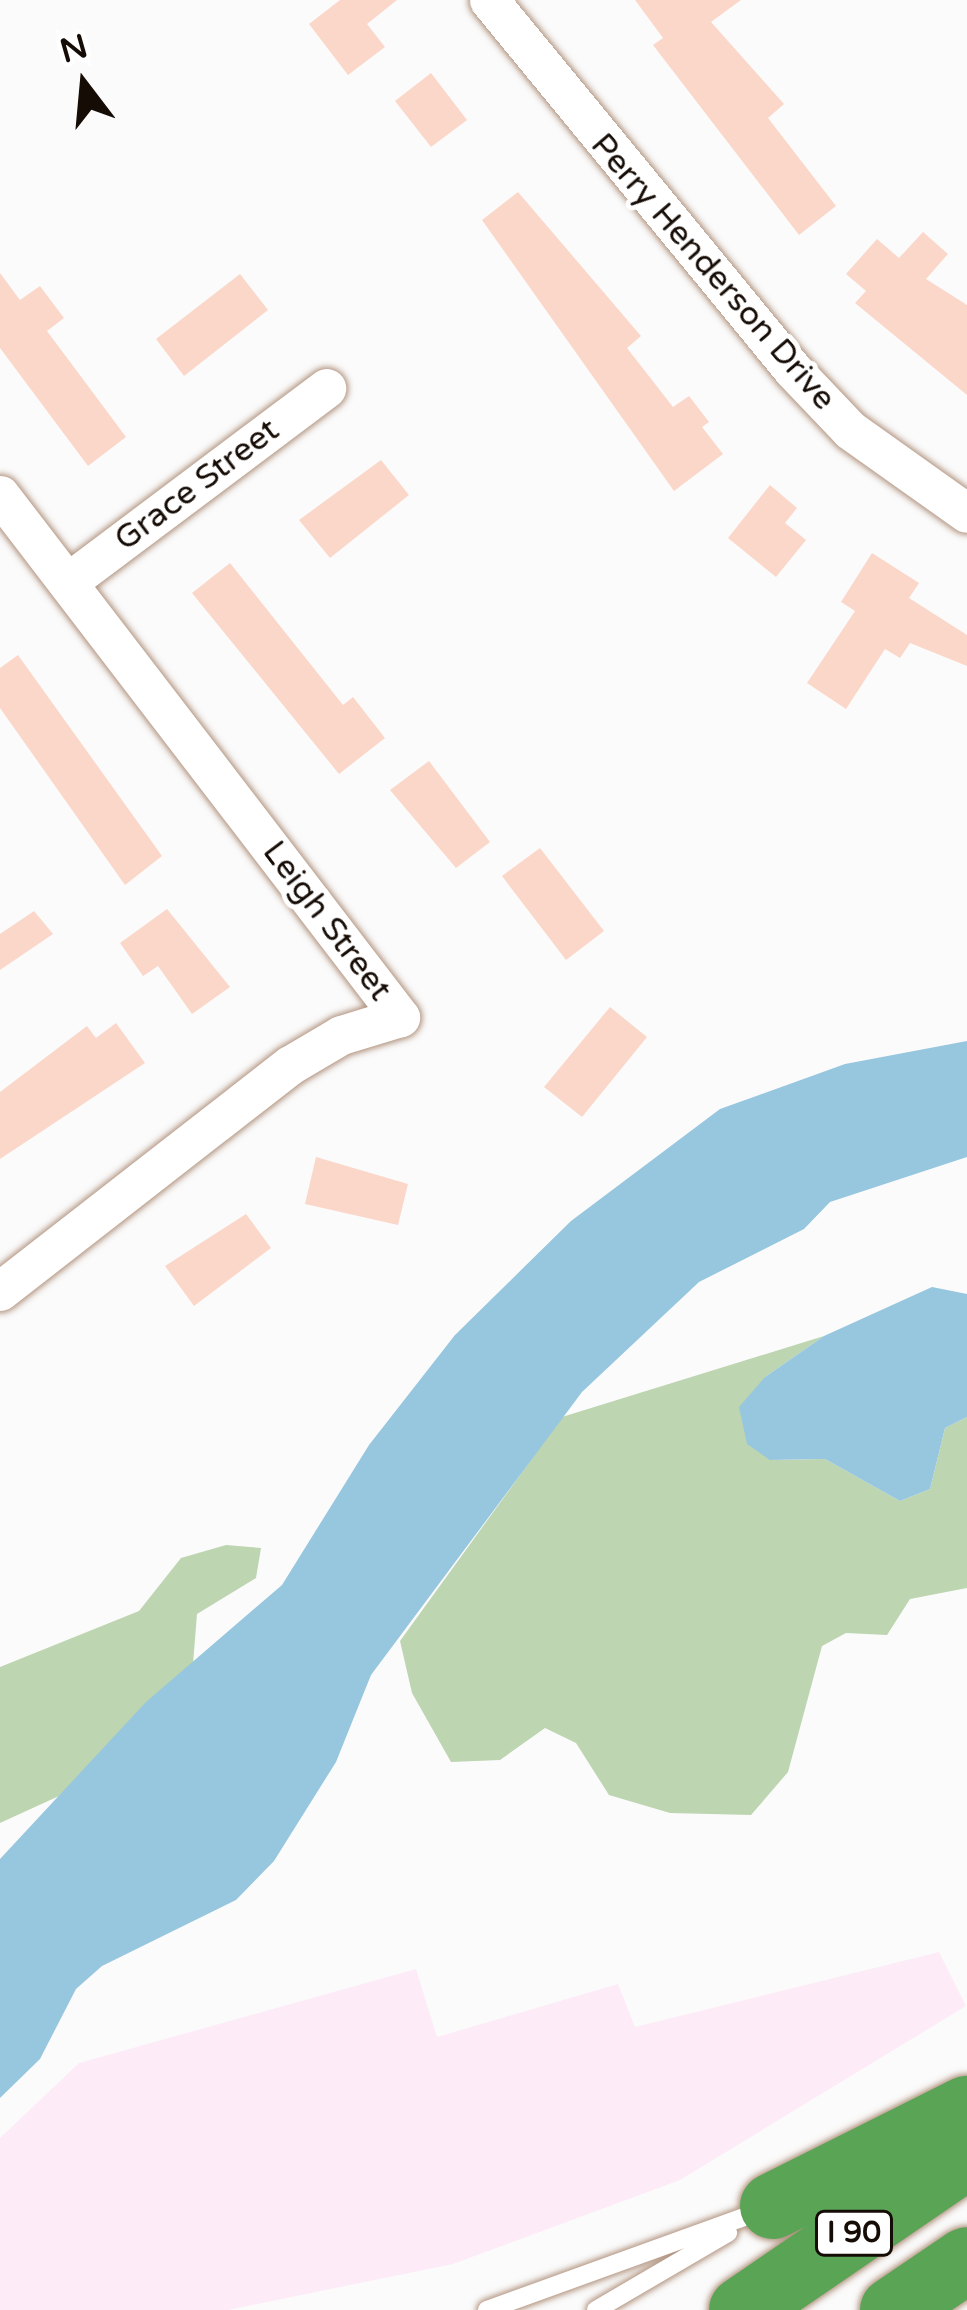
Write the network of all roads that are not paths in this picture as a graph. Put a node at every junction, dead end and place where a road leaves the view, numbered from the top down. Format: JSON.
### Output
{"nodes":[{"id":1,"x":489,"y":0,"type":"edge"},
{"id":2,"x":326,"y":388,"type":"dead end"},
{"id":3,"x":0,"y":495,"type":"edge"},
{"id":4,"x":967,"y":513,"type":"edge"},
{"id":5,"x":68,"y":582,"type":"junction"},
{"id":6,"x":0,"y":1291,"type":"edge"},
{"id":7,"x":967,"y":2109,"type":"edge"},
{"id":8,"x":967,"y":2156,"type":"edge"},
{"id":9,"x":773,"y":2206,"type":"junction"},
{"id":10,"x":967,"y":2260,"type":"edge"},
{"id":11,"x":487,"y":2310,"type":"edge"},
{"id":12,"x":596,"y":2310,"type":"edge"},
{"id":13,"x":742,"y":2310,"type":"edge"},
{"id":14,"x":893,"y":2310,"type":"edge"}],
"edges":[{"from":1,"to":4,"type":"street","name":"Perry Henderson Drive"},
{"from":2,"to":5,"type":"street","name":"Grace Street"},
{"from":3,"to":5,"type":"street","name":"Leigh Street"},
{"from":5,"to":6,"type":"street","name":"Leigh Street"},
{"from":7,"to":9,"type":"highway"},
{"from":8,"to":13,"type":"highway","number":"I 90"},
{"from":9,"to":11,"type":"lane"},
{"from":9,"to":12,"type":"lane"},
{"from":10,"to":14,"type":"highway","number":"I 90"}]}
